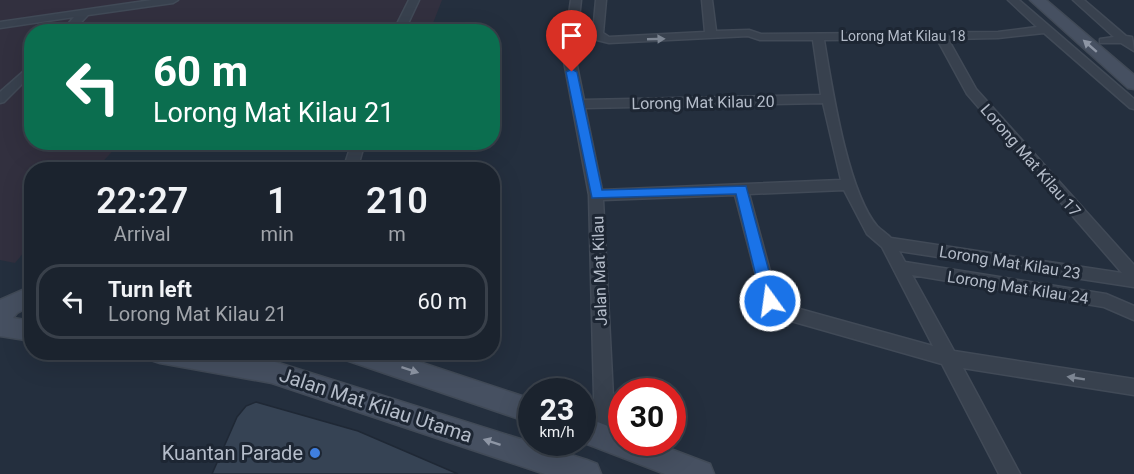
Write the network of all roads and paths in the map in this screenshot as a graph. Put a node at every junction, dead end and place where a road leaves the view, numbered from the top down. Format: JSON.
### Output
{"nodes":[{"id":1,"x":173,"y":0,"type":"edge"},
{"id":2,"x":414,"y":0,"type":"edge"},
{"id":3,"x":576,"y":0,"type":"edge"},
{"id":4,"x":601,"y":0,"type":"edge"},
{"id":5,"x":707,"y":0,"type":"edge"},
{"id":6,"x":1012,"y":0,"type":"edge"},
{"id":7,"x":1037,"y":0,"type":"edge"},
{"id":8,"x":1056,"y":0,"type":"edge"},
{"id":9,"x":1078,"y":0,"type":"edge"},
{"id":10,"x":85,"y":12,"type":"junction"},
{"id":11,"x":74,"y":24,"type":"edge"},
{"id":12,"x":402,"y":24,"type":"edge"},
{"id":13,"x":0,"y":25,"type":"edge"},
{"id":14,"x":1047,"y":29,"type":"junction"},
{"id":15,"x":940,"y":35,"type":"junction"},
{"id":16,"x":711,"y":36,"type":"junction"},
{"id":17,"x":818,"y":36,"type":"junction"},
{"id":18,"x":1129,"y":39,"type":"edge"},
{"id":19,"x":1104,"y":41,"type":"junction"},
{"id":20,"x":1134,"y":48,"type":"edge"},
{"id":21,"x":1134,"y":67,"type":"edge"},
{"id":22,"x":24,"y":75,"type":"edge"},
{"id":23,"x":1134,"y":84,"type":"edge"},
{"id":24,"x":0,"y":99,"type":"edge"},
{"id":25,"x":828,"y":99,"type":"junction"},
{"id":26,"x":578,"y":104,"type":"junction"},
{"id":27,"x":1134,"y":105,"type":"edge"},
{"id":28,"x":849,"y":185,"type":"junction"},
{"id":29,"x":741,"y":189,"type":"junction"},
{"id":30,"x":596,"y":195,"type":"junction"},
{"id":31,"x":887,"y":243,"type":"junction"},
{"id":32,"x":900,"y":267,"type":"junction"},
{"id":33,"x":1134,"y":276,"type":"edge"},
{"id":34,"x":1134,"y":281,"type":"edge"},
{"id":35,"x":0,"y":291,"type":"edge"},
{"id":36,"x":24,"y":295,"type":"edge"},
{"id":37,"x":24,"y":299,"type":"edge"},
{"id":38,"x":1134,"y":313,"type":"edge"},
{"id":39,"x":0,"y":317,"type":"edge"},
{"id":40,"x":0,"y":326,"type":"edge"},
{"id":41,"x":24,"y":330,"type":"edge"},
{"id":42,"x":948,"y":358,"type":"junction"},
{"id":43,"x":205,"y":360,"type":"edge"},
{"id":44,"x":379,"y":360,"type":"edge"},
{"id":45,"x":594,"y":378,"type":"edge"},
{"id":46,"x":1134,"y":387,"type":"edge"},
{"id":47,"x":518,"y":407,"type":"edge"},
{"id":48,"x":596,"y":434,"type":"edge"},
{"id":49,"x":573,"y":471,"type":"edge"},
{"id":50,"x":700,"y":474,"type":"edge"},
{"id":51,"x":1010,"y":474,"type":"edge"}],
"edges":[{"from":1,"to":10,"type":"street"},
{"from":2,"to":12,"type":"street"},
{"from":3,"to":26,"type":"street","name":"Jalan Mat Kilau"},
{"from":4,"to":16,"type":"street","name":"Lorong Mat Kilau 18","one_way":true},
{"from":5,"to":16,"type":"street"},
{"from":6,"to":14,"type":"street"},
{"from":23,"to":7,"type":"street","one_way":true},
{"from":8,"to":19,"type":"street"},
{"from":9,"to":18,"type":"street"},
{"from":10,"to":11,"type":"street"},
{"from":10,"to":13,"type":"street"},
{"from":14,"to":15,"type":"street","name":"Lorong Mat Kilau 18"},
{"from":14,"to":27,"type":"street"},
{"from":15,"to":17,"type":"street","name":"Lorong Mat Kilau 18"},
{"from":15,"to":33,"type":"street","name":"Lorong Mat Kilau 17"},
{"from":16,"to":17,"type":"street","name":"Lorong Mat Kilau 18"},
{"from":17,"to":25,"type":"street"},
{"from":18,"to":19,"type":"street"},
{"from":18,"to":20,"type":"street"},
{"from":19,"to":21,"type":"street"},
{"from":22,"to":24,"type":"street"},
{"from":25,"to":26,"type":"street","name":"Lorong Mat Kilau 20"},
{"from":25,"to":28,"type":"street"},
{"from":26,"to":30,"type":"street","name":"Jalan Mat Kilau"},
{"from":28,"to":29,"type":"street"},
{"from":28,"to":31,"type":"street"},
{"from":29,"to":30,"type":"street"},
{"from":29,"to":42,"type":"street"},
{"from":30,"to":45,"type":"street","name":"Jalan Mat Kilau"},
{"from":31,"to":32,"type":"street"},
{"from":31,"to":34,"type":"street","name":"Lorong Mat Kilau 23"},
{"from":32,"to":38,"type":"street","name":"Lorong Mat Kilau 24"},
{"from":32,"to":42,"type":"street"},
{"from":35,"to":36,"type":"street"},
{"from":37,"to":39,"type":"street"},
{"from":40,"to":41,"type":"street"},
{"from":46,"to":42,"type":"street","one_way":true},
{"from":42,"to":51,"type":"street"},
{"from":49,"to":43,"type":"street","name":"Jalan Mat Kilau Utama","one_way":true},
{"from":44,"to":47,"type":"street","one_way":true},
{"from":48,"to":50,"type":"street"}]}
